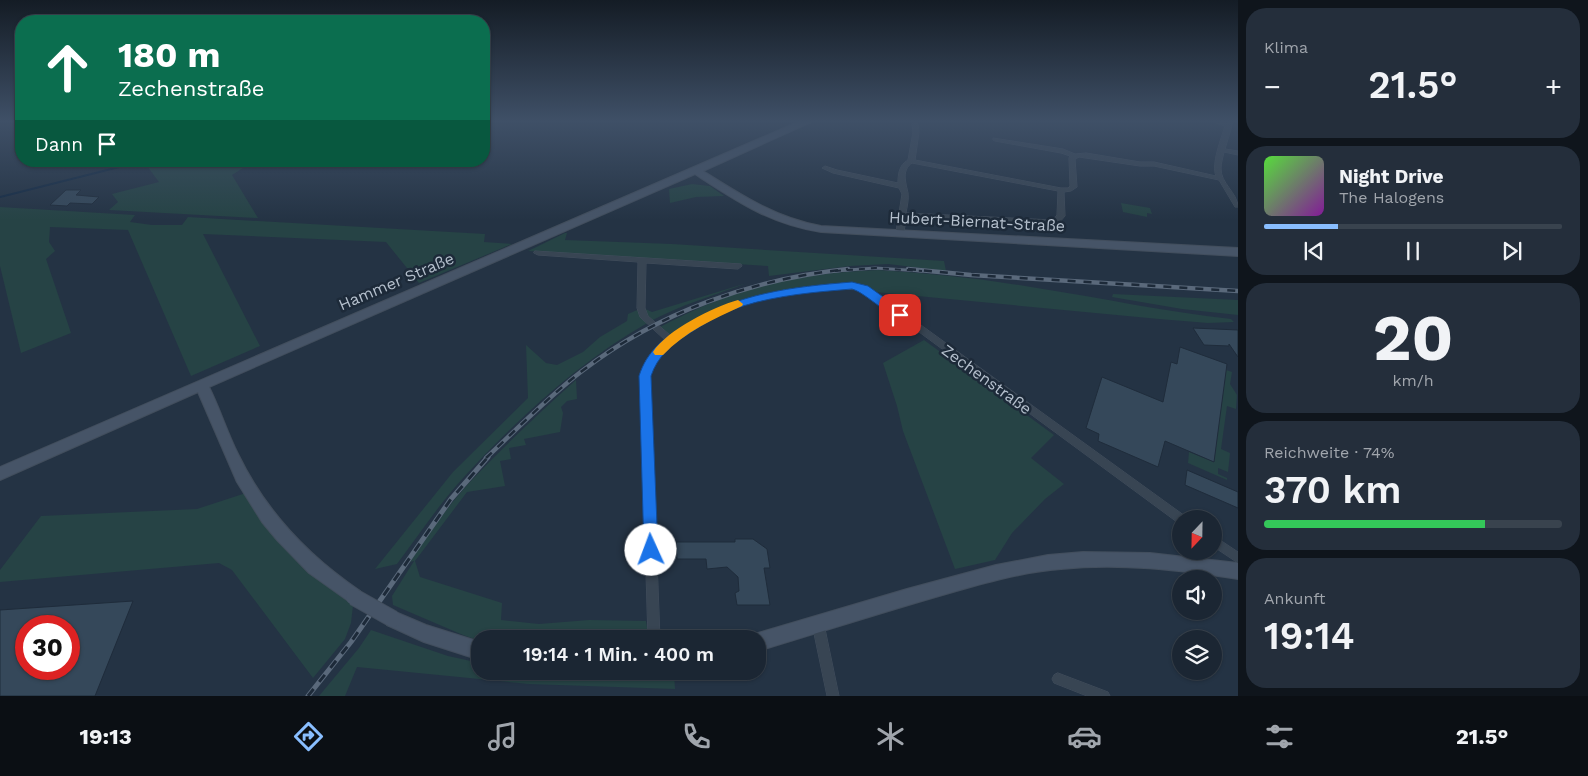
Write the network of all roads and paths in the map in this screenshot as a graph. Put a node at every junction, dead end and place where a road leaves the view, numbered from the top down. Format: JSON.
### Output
{"nodes":[{"id":1,"x":731,"y":154,"type":"edge"},
{"id":2,"x":912,"y":154,"type":"edge"},
{"id":3,"x":1071,"y":154,"type":"edge"},
{"id":4,"x":1083,"y":154,"type":"edge"},
{"id":5,"x":1089,"y":154,"type":"edge"},
{"id":6,"x":1221,"y":154,"type":"edge"},
{"id":7,"x":1075,"y":156,"type":"junction"},
{"id":8,"x":911,"y":161,"type":"junction"},
{"id":9,"x":699,"y":168,"type":"junction"},
{"id":10,"x":825,"y":168,"type":"dead end"},
{"id":11,"x":1221,"y":179,"type":"junction"},
{"id":12,"x":670,"y":182,"type":"junction"},
{"id":13,"x":718,"y":185,"type":"junction"},
{"id":14,"x":901,"y":186,"type":"junction"},
{"id":15,"x":1060,"y":190,"type":"junction"},
{"id":16,"x":1238,"y":205,"type":"edge"},
{"id":17,"x":901,"y":215,"type":"junction"},
{"id":18,"x":900,"y":233,"type":"junction"},
{"id":19,"x":1238,"y":252,"type":"edge"},
{"id":20,"x":538,"y":253,"type":"dead end"},
{"id":21,"x":642,"y":260,"type":"junction"},
{"id":22,"x":738,"y":266,"type":"dead end"},
{"id":23,"x":670,"y":340,"type":"junction"},
{"id":24,"x":201,"y":385,"type":"junction"},
{"id":25,"x":0,"y":474,"type":"edge"},
{"id":26,"x":1172,"y":513,"type":"edge"},
{"id":27,"x":1222,"y":547,"type":"edge"},
{"id":28,"x":1238,"y":558,"type":"edge"},
{"id":29,"x":1238,"y":571,"type":"edge"},
{"id":30,"x":818,"y":624,"type":"junction"},
{"id":31,"x":654,"y":630,"type":"edge"},
{"id":32,"x":766,"y":640,"type":"edge"},
{"id":33,"x":471,"y":649,"type":"edge"},
{"id":34,"x":1058,"y":679,"type":"dead end"},
{"id":35,"x":834,"y":696,"type":"edge"},
{"id":36,"x":1104,"y":696,"type":"edge"}],
"edges":[{"from":1,"to":9,"type":"street","name":"Hammer Straße"},
{"from":2,"to":8,"type":"street"},
{"from":3,"to":7,"type":"street"},
{"from":4,"to":7,"type":"street"},
{"from":5,"to":11,"type":"street"},
{"from":6,"to":11,"type":"street"},
{"from":7,"to":15,"type":"street"},
{"from":8,"to":14,"type":"street"},
{"from":8,"to":15,"type":"street"},
{"from":9,"to":12,"type":"street","name":"Hammer Straße"},
{"from":9,"to":13,"type":"street","name":"Hubert-Biernat-Straße"},
{"from":10,"to":14,"type":"street"},
{"from":11,"to":16,"type":"street"},
{"from":12,"to":13,"type":"street"},
{"from":12,"to":24,"type":"street","name":"Hammer Straße"},
{"from":13,"to":18,"type":"street","name":"Hubert-Biernat-Straße"},
{"from":14,"to":17,"type":"street"},
{"from":15,"to":17,"type":"street"},
{"from":17,"to":18,"type":"street"},
{"from":18,"to":19,"type":"street","name":"Hubert-Biernat-Straße"},
{"from":20,"to":21,"type":"street"},
{"from":21,"to":22,"type":"street"},
{"from":21,"to":23,"type":"street"},
{"from":23,"to":26,"type":"street","name":"Zechenstraße"},
{"from":23,"to":31,"type":"street","name":"Zechenstraße"},
{"from":24,"to":25,"type":"street","name":"Hammer Straße"},
{"from":24,"to":33,"type":"street","bridge":true},
{"from":27,"to":28,"type":"street"},
{"from":29,"to":30,"type":"street"},
{"from":30,"to":32,"type":"street"},
{"from":30,"to":35,"type":"street"},
{"from":34,"to":36,"type":"street"}]}
